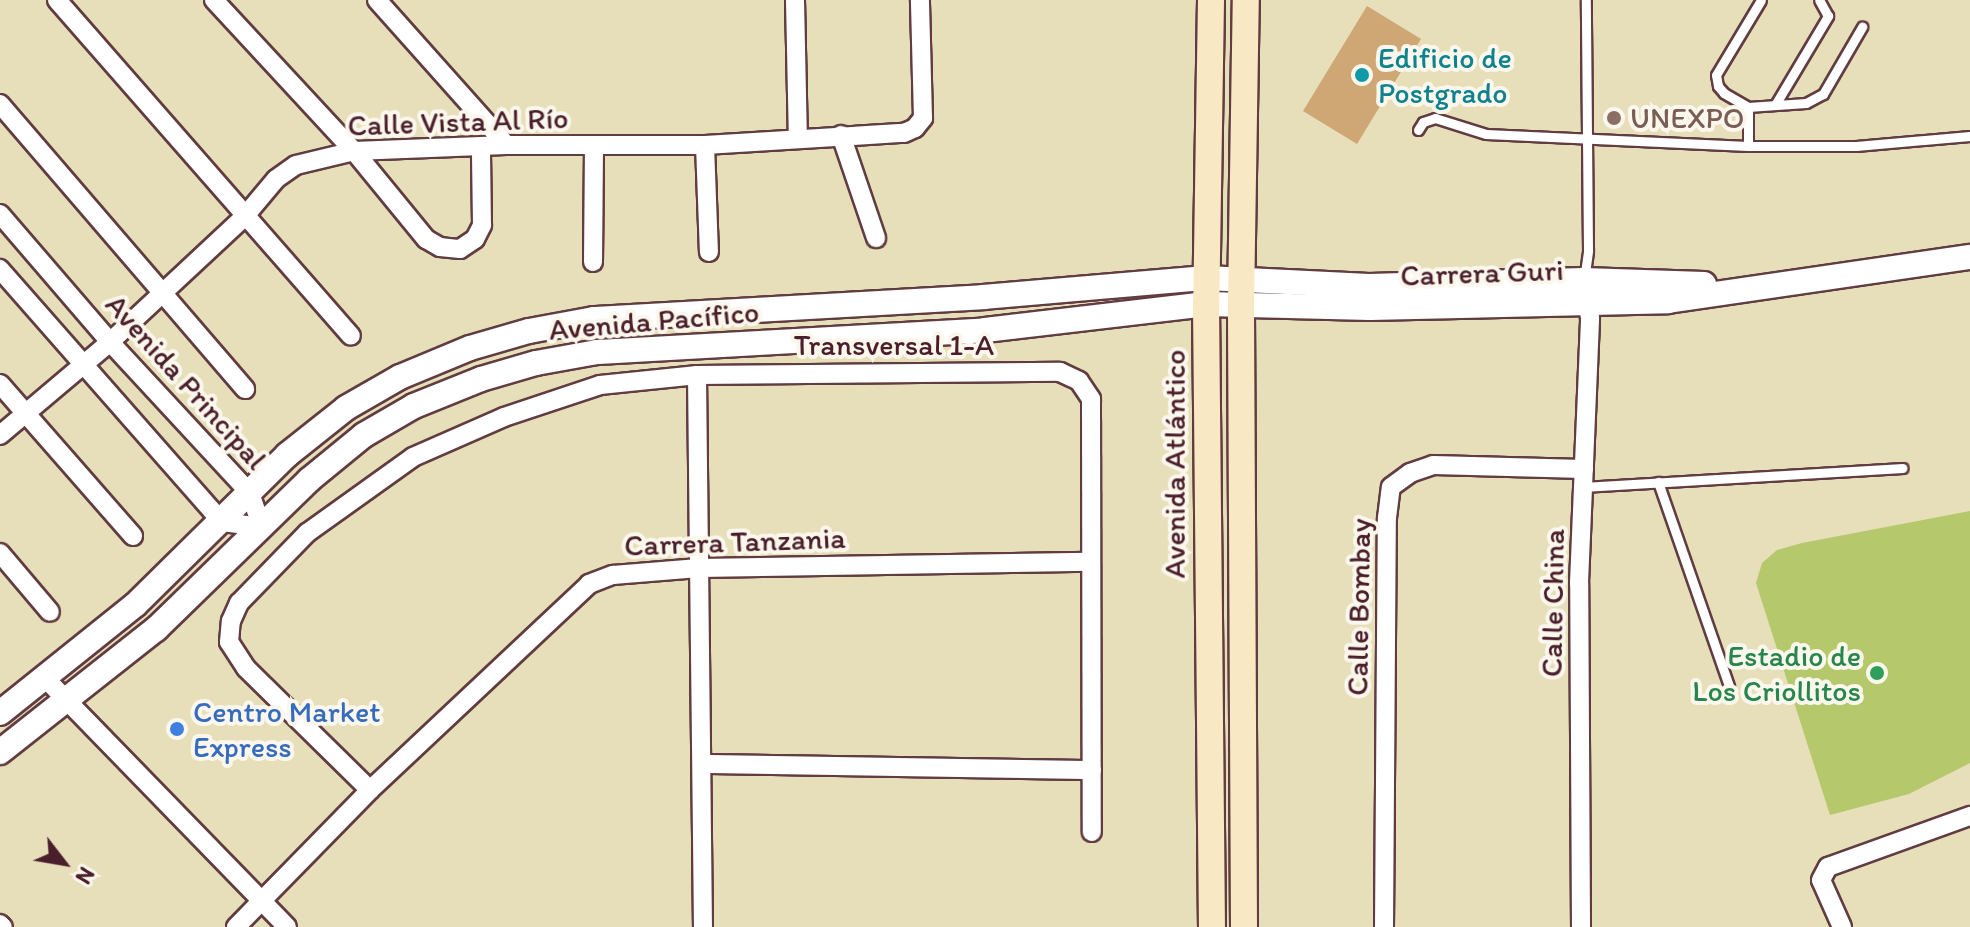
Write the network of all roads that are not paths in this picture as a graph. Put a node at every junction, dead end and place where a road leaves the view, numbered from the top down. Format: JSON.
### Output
{"nodes":[{"id":1,"x":57,"y":0,"type":"edge"},
{"id":2,"x":214,"y":0,"type":"edge"},
{"id":3,"x":377,"y":0,"type":"edge"},
{"id":4,"x":795,"y":0,"type":"edge"},
{"id":5,"x":920,"y":0,"type":"edge"},
{"id":6,"x":1211,"y":0,"type":"edge"},
{"id":7,"x":1246,"y":0,"type":"edge"},
{"id":8,"x":1586,"y":0,"type":"edge"},
{"id":9,"x":1761,"y":0,"type":"edge"},
{"id":10,"x":1819,"y":0,"type":"edge"},
{"id":11,"x":1862,"y":27,"type":"dead end"},
{"id":12,"x":0,"y":104,"type":"edge"},
{"id":13,"x":1775,"y":105,"type":"junction"},
{"id":14,"x":1748,"y":107,"type":"junction"},
{"id":15,"x":1418,"y":130,"type":"dead end"},
{"id":16,"x":841,"y":135,"type":"junction"},
{"id":17,"x":1970,"y":136,"type":"edge"},
{"id":18,"x":1585,"y":138,"type":"junction"},
{"id":19,"x":798,"y":139,"type":"junction"},
{"id":20,"x":506,"y":145,"type":"junction"},
{"id":21,"x":705,"y":145,"type":"junction"},
{"id":22,"x":594,"y":146,"type":"junction"},
{"id":23,"x":1748,"y":146,"type":"junction"},
{"id":24,"x":481,"y":149,"type":"junction"},
{"id":25,"x":354,"y":151,"type":"junction"},
{"id":26,"x":0,"y":214,"type":"edge"},
{"id":27,"x":245,"y":216,"type":"junction"},
{"id":28,"x":876,"y":238,"type":"dead end"},
{"id":29,"x":709,"y":252,"type":"dead end"},
{"id":30,"x":1970,"y":257,"type":"edge"},
{"id":31,"x":593,"y":262,"type":"dead end"},
{"id":32,"x":0,"y":269,"type":"edge"},
{"id":33,"x":1241,"y":277,"type":"junction"},
{"id":34,"x":1585,"y":290,"type":"junction"},
{"id":35,"x":1206,"y":291,"type":"junction"},
{"id":36,"x":160,"y":293,"type":"junction"},
{"id":37,"x":894,"y":303,"type":"junction"},
{"id":38,"x":1241,"y":304,"type":"junction"},
{"id":39,"x":906,"y":335,"type":"junction"},
{"id":40,"x":351,"y":336,"type":"dead end"},
{"id":41,"x":110,"y":342,"type":"junction"},
{"id":42,"x":82,"y":365,"type":"junction"},
{"id":43,"x":697,"y":375,"type":"junction"},
{"id":44,"x":0,"y":384,"type":"edge"},
{"id":45,"x":245,"y":389,"type":"dead end"},
{"id":46,"x":25,"y":413,"type":"junction"},
{"id":47,"x":0,"y":435,"type":"edge"},
{"id":48,"x":1902,"y":468,"type":"dead end"},
{"id":49,"x":1583,"y":478,"type":"junction"},
{"id":50,"x":1658,"y":482,"type":"junction"},
{"id":51,"x":250,"y":493,"type":"junction"},
{"id":52,"x":222,"y":522,"type":"junction"},
{"id":53,"x":262,"y":527,"type":"junction"},
{"id":54,"x":133,"y":536,"type":"dead end"},
{"id":55,"x":0,"y":553,"type":"edge"},
{"id":56,"x":1090,"y":562,"type":"junction"},
{"id":57,"x":699,"y":568,"type":"junction"},
{"id":58,"x":50,"y":612,"type":"dead end"},
{"id":59,"x":45,"y":678,"type":"junction"},
{"id":60,"x":1729,"y":686,"type":"dead end"},
{"id":61,"x":67,"y":701,"type":"junction"},
{"id":62,"x":0,"y":713,"type":"edge"},
{"id":63,"x":0,"y":752,"type":"edge"},
{"id":64,"x":703,"y":764,"type":"junction"},
{"id":65,"x":1092,"y":770,"type":"junction"},
{"id":66,"x":370,"y":790,"type":"junction"},
{"id":67,"x":1970,"y":816,"type":"edge"},
{"id":68,"x":1092,"y":832,"type":"dead end"},
{"id":69,"x":262,"y":902,"type":"junction"},
{"id":70,"x":236,"y":927,"type":"edge"},
{"id":71,"x":287,"y":927,"type":"edge"},
{"id":72,"x":703,"y":927,"type":"edge"},
{"id":73,"x":1212,"y":927,"type":"edge"},
{"id":74,"x":1244,"y":927,"type":"edge"},
{"id":75,"x":1384,"y":927,"type":"edge"},
{"id":76,"x":1581,"y":927,"type":"edge"},
{"id":77,"x":1842,"y":927,"type":"edge"}],
"edges":[{"from":1,"to":27,"type":"street"},
{"from":2,"to":25,"type":"street"},
{"from":3,"to":20,"type":"street"},
{"from":4,"to":19,"type":"street"},
{"from":5,"to":16,"type":"street","name":"Calle Vista Al Río"},
{"from":6,"to":35,"type":"main road","name":"Avenida Atlántico"},
{"from":7,"to":33,"type":"main road"},
{"from":8,"to":18,"type":"lane"},
{"from":9,"to":14,"type":"lane"},
{"from":10,"to":13,"type":"lane"},
{"from":11,"to":13,"type":"lane"},
{"from":12,"to":36,"type":"street"},
{"from":13,"to":14,"type":"lane"},
{"from":14,"to":23,"type":"lane"},
{"from":15,"to":18,"type":"lane"},
{"from":16,"to":19,"type":"street","name":"Calle Vista Al Río"},
{"from":16,"to":28,"type":"street"},
{"from":17,"to":23,"type":"lane"},
{"from":18,"to":23,"type":"lane"},
{"from":18,"to":34,"type":"lane"},
{"from":19,"to":21,"type":"street","name":"Calle Vista Al Río"},
{"from":20,"to":22,"type":"street","name":"Calle Vista Al Río"},
{"from":20,"to":24,"type":"street","name":"Calle Vista Al Río"},
{"from":21,"to":22,"type":"street","name":"Calle Vista Al Río"},
{"from":21,"to":29,"type":"street"},
{"from":22,"to":31,"type":"street"},
{"from":24,"to":25,"type":"street","name":"Calle Vista Al Río"},
{"from":24,"to":25,"type":"street"},
{"from":25,"to":27,"type":"street","name":"Calle Vista Al Río"},
{"from":26,"to":41,"type":"street","name":"Avenida Principal"},
{"from":27,"to":36,"type":"street","name":"Calle Vista Al Río"},
{"from":27,"to":40,"type":"street"},
{"from":30,"to":34,"type":"street","name":"Carrera Guri"},
{"from":32,"to":42,"type":"street"},
{"from":33,"to":34,"type":"street","name":"Carrera Guri"},
{"from":33,"to":35,"type":"street","name":"Carrera Guri"},
{"from":33,"to":38,"type":"main road"},
{"from":34,"to":38,"type":"street","name":"Carrera Guri"},
{"from":34,"to":49,"type":"street","name":"Calle China"},
{"from":35,"to":37,"type":"street","name":"Avenida Pacífico"},
{"from":35,"to":38,"type":"street","name":"Carrera Guri"},
{"from":35,"to":39,"type":"street","name":"Avenida Pacífico"},
{"from":35,"to":73,"type":"main road","name":"Avenida Atlántico"},
{"from":36,"to":41,"type":"street","name":"Calle Vista Al Río"},
{"from":36,"to":45,"type":"street"},
{"from":37,"to":39,"type":"street"},
{"from":37,"to":51,"type":"street","name":"Avenida Pacífico"},
{"from":38,"to":74,"type":"main road"},
{"from":39,"to":53,"type":"street","name":"Avenida Pacífico"},
{"from":41,"to":42,"type":"street","name":"Calle Vista Al Río"},
{"from":41,"to":51,"type":"street","name":"Avenida Principal"},
{"from":42,"to":46,"type":"street","name":"Calle Vista Al Río"},
{"from":42,"to":52,"type":"street"},
{"from":43,"to":56,"type":"street","name":"Transversal 1-A"},
{"from":43,"to":57,"type":"street"},
{"from":43,"to":66,"type":"street","name":"Transversal 1-A"},
{"from":44,"to":46,"type":"street"},
{"from":46,"to":47,"type":"street","name":"Calle Vista Al Río"},
{"from":46,"to":54,"type":"street"},
{"from":48,"to":50,"type":"lane"},
{"from":49,"to":50,"type":"lane"},
{"from":49,"to":75,"type":"street","name":"Calle Bombay"},
{"from":49,"to":76,"type":"street","name":"Calle China"},
{"from":50,"to":60,"type":"lane"},
{"from":51,"to":52,"type":"street","name":"Avenida Pacífico"},
{"from":51,"to":53,"type":"street","name":"Avenida Principal"},
{"from":52,"to":53,"type":"street"},
{"from":52,"to":59,"type":"street","name":"Avenida Pacífico"},
{"from":53,"to":61,"type":"street","name":"Avenida Pacífico"},
{"from":55,"to":58,"type":"street"},
{"from":56,"to":57,"type":"street","name":"Carrera Tanzania"},
{"from":56,"to":65,"type":"street"},
{"from":57,"to":64,"type":"street"},
{"from":57,"to":66,"type":"street","name":"Carrera Tanzania"},
{"from":59,"to":61,"type":"street"},
{"from":59,"to":62,"type":"street","name":"Avenida Pacífico"},
{"from":61,"to":63,"type":"street","name":"Avenida Pacífico"},
{"from":61,"to":69,"type":"street"},
{"from":64,"to":65,"type":"street"},
{"from":64,"to":72,"type":"street"},
{"from":65,"to":68,"type":"street"},
{"from":66,"to":69,"type":"street","name":"Carrera Tanzania"},
{"from":67,"to":77,"type":"street"},
{"from":69,"to":70,"type":"street","name":"Carrera Tanzania"},
{"from":69,"to":71,"type":"street"}]}
